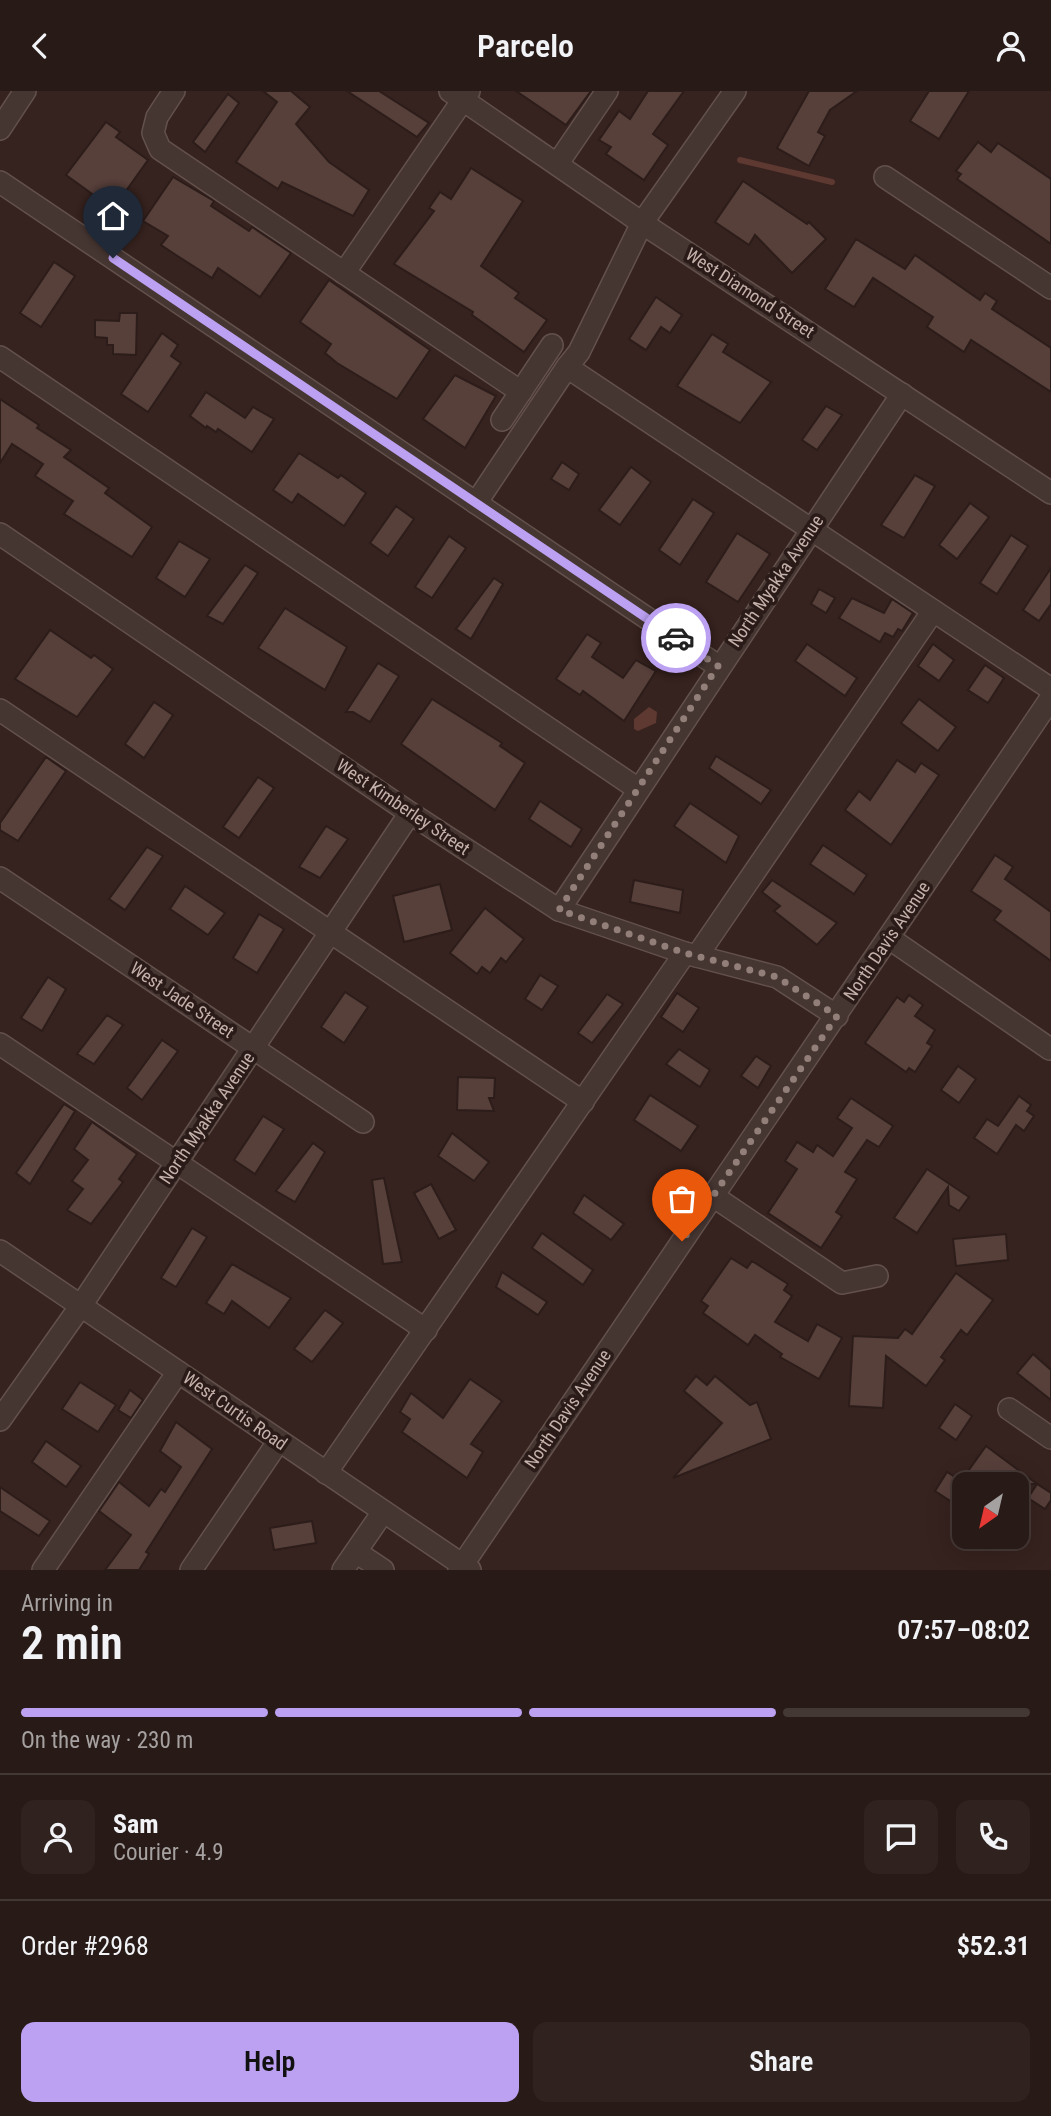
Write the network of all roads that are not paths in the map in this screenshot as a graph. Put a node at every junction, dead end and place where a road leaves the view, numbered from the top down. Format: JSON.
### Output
{"nodes":[{"id":1,"x":24,"y":91,"type":"edge"},
{"id":2,"x":174,"y":91,"type":"edge"},
{"id":3,"x":607,"y":91,"type":"edge"},
{"id":4,"x":735,"y":91,"type":"edge"},
{"id":5,"x":461,"y":94,"type":"edge"},
{"id":6,"x":0,"y":129,"type":"edge"},
{"id":7,"x":558,"y":163,"type":"junction"},
{"id":8,"x":885,"y":177,"type":"dead end"},
{"id":9,"x":0,"y":182,"type":"edge"},
{"id":10,"x":642,"y":223,"type":"junction"},
{"id":11,"x":344,"y":273,"type":"junction"},
{"id":12,"x":1051,"y":288,"type":"edge"},
{"id":13,"x":552,"y":345,"type":"dead end"},
{"id":14,"x":0,"y":357,"type":"edge"},
{"id":15,"x":567,"y":367,"type":"junction"},
{"id":16,"x":521,"y":392,"type":"junction"},
{"id":17,"x":902,"y":394,"type":"junction"},
{"id":18,"x":502,"y":420,"type":"dead end"},
{"id":19,"x":1051,"y":493,"type":"edge"},
{"id":20,"x":477,"y":503,"type":"junction"},
{"id":21,"x":811,"y":528,"type":"junction"},
{"id":22,"x":0,"y":534,"type":"edge"},
{"id":23,"x":933,"y":611,"type":"junction"},
{"id":24,"x":718,"y":666,"type":"junction"},
{"id":25,"x":1051,"y":689,"type":"edge"},
{"id":26,"x":1051,"y":698,"type":"edge"},
{"id":27,"x":0,"y":710,"type":"edge"},
{"id":28,"x":1044,"y":724,"type":"edge"},
{"id":29,"x":638,"y":789,"type":"junction"},
{"id":30,"x":410,"y":813,"type":"junction"},
{"id":31,"x":0,"y":878,"type":"edge"},
{"id":32,"x":559,"y":910,"type":"junction"},
{"id":33,"x":331,"y":933,"type":"junction"},
{"id":34,"x":889,"y":938,"type":"junction"},
{"id":35,"x":691,"y":954,"type":"junction"},
{"id":36,"x":837,"y":1016,"type":"junction"},
{"id":37,"x":0,"y":1044,"type":"edge"},
{"id":38,"x":255,"y":1048,"type":"junction"},
{"id":39,"x":1050,"y":1049,"type":"edge"},
{"id":40,"x":583,"y":1102,"type":"junction"},
{"id":41,"x":363,"y":1122,"type":"dead end"},
{"id":42,"x":177,"y":1163,"type":"junction"},
{"id":43,"x":713,"y":1196,"type":"junction"},
{"id":44,"x":0,"y":1251,"type":"edge"},
{"id":45,"x":877,"y":1276,"type":"dead end"},
{"id":46,"x":80,"y":1307,"type":"junction"},
{"id":47,"x":426,"y":1330,"type":"junction"},
{"id":48,"x":178,"y":1372,"type":"junction"},
{"id":49,"x":1009,"y":1409,"type":"dead end"},
{"id":50,"x":0,"y":1420,"type":"edge"},
{"id":51,"x":1051,"y":1438,"type":"edge"},
{"id":52,"x":278,"y":1442,"type":"junction"},
{"id":53,"x":326,"y":1473,"type":"junction"},
{"id":54,"x":383,"y":1512,"type":"junction"},
{"id":55,"x":350,"y":1561,"type":"edge"},
{"id":56,"x":464,"y":1568,"type":"edge"},
{"id":57,"x":43,"y":1570,"type":"edge"},
{"id":58,"x":191,"y":1570,"type":"edge"},
{"id":59,"x":383,"y":1570,"type":"edge"}],
"edges":[{"from":1,"to":6,"type":"street"},
{"from":2,"to":11,"type":"street"},
{"from":3,"to":7,"type":"street"},
{"from":4,"to":10,"type":"street"},
{"from":5,"to":7,"type":"street","name":"West Diamond Street"},
{"from":5,"to":11,"type":"street"},
{"from":7,"to":10,"type":"street","name":"West Diamond Street"},
{"from":8,"to":12,"type":"street"},
{"from":9,"to":20,"type":"street"},
{"from":10,"to":15,"type":"street"},
{"from":10,"to":17,"type":"street","name":"West Diamond Street"},
{"from":11,"to":16,"type":"street"},
{"from":13,"to":16,"type":"street"},
{"from":14,"to":29,"type":"street"},
{"from":15,"to":20,"type":"street"},
{"from":15,"to":21,"type":"street"},
{"from":16,"to":18,"type":"street"},
{"from":17,"to":19,"type":"street","name":"West Diamond Street"},
{"from":17,"to":21,"type":"street","name":"North Myakka Avenue"},
{"from":20,"to":24,"type":"street"},
{"from":21,"to":23,"type":"street"},
{"from":21,"to":24,"type":"street","name":"North Myakka Avenue"},
{"from":22,"to":30,"type":"street","name":"West Kimberley Street"},
{"from":23,"to":25,"type":"street"},
{"from":23,"to":35,"type":"street"},
{"from":24,"to":29,"type":"street","name":"North Myakka Avenue"},
{"from":26,"to":28,"type":"street","name":"North Davis Avenue"},
{"from":27,"to":33,"type":"street"},
{"from":28,"to":34,"type":"street","name":"North Davis Avenue"},
{"from":29,"to":32,"type":"street","name":"North Myakka Avenue"},
{"from":30,"to":32,"type":"street","name":"West Kimberley Street"},
{"from":30,"to":33,"type":"street","name":"North Myakka Avenue"},
{"from":31,"to":38,"type":"street","name":"West Jade Street"},
{"from":32,"to":35,"type":"street","name":"West Kimberley Street"},
{"from":33,"to":38,"type":"street","name":"North Myakka Avenue"},
{"from":33,"to":40,"type":"street"},
{"from":34,"to":36,"type":"street","name":"North Davis Avenue"},
{"from":34,"to":39,"type":"street"},
{"from":35,"to":36,"type":"street","name":"West Kimberley Street"},
{"from":35,"to":40,"type":"street"},
{"from":36,"to":43,"type":"street","name":"North Davis Avenue"},
{"from":37,"to":42,"type":"street"},
{"from":38,"to":41,"type":"street","name":"West Jade Street"},
{"from":38,"to":42,"type":"street","name":"North Myakka Avenue"},
{"from":40,"to":47,"type":"street"},
{"from":42,"to":46,"type":"street","name":"North Myakka Avenue"},
{"from":42,"to":47,"type":"street"},
{"from":43,"to":45,"type":"street"},
{"from":43,"to":56,"type":"street","name":"North Davis Avenue"},
{"from":44,"to":46,"type":"street","name":"West Curtis Road"},
{"from":46,"to":48,"type":"street","name":"West Curtis Road"},
{"from":46,"to":50,"type":"street","name":"North Myakka Avenue"},
{"from":47,"to":53,"type":"street"},
{"from":48,"to":52,"type":"street","name":"West Curtis Road"},
{"from":48,"to":57,"type":"street"},
{"from":49,"to":51,"type":"street"},
{"from":52,"to":53,"type":"street","name":"West Curtis Road"},
{"from":52,"to":58,"type":"street"},
{"from":53,"to":54,"type":"street","name":"West Curtis Road"},
{"from":54,"to":55,"type":"street"},
{"from":54,"to":56,"type":"street","name":"West Curtis Road"},
{"from":55,"to":59,"type":"street"}]}
